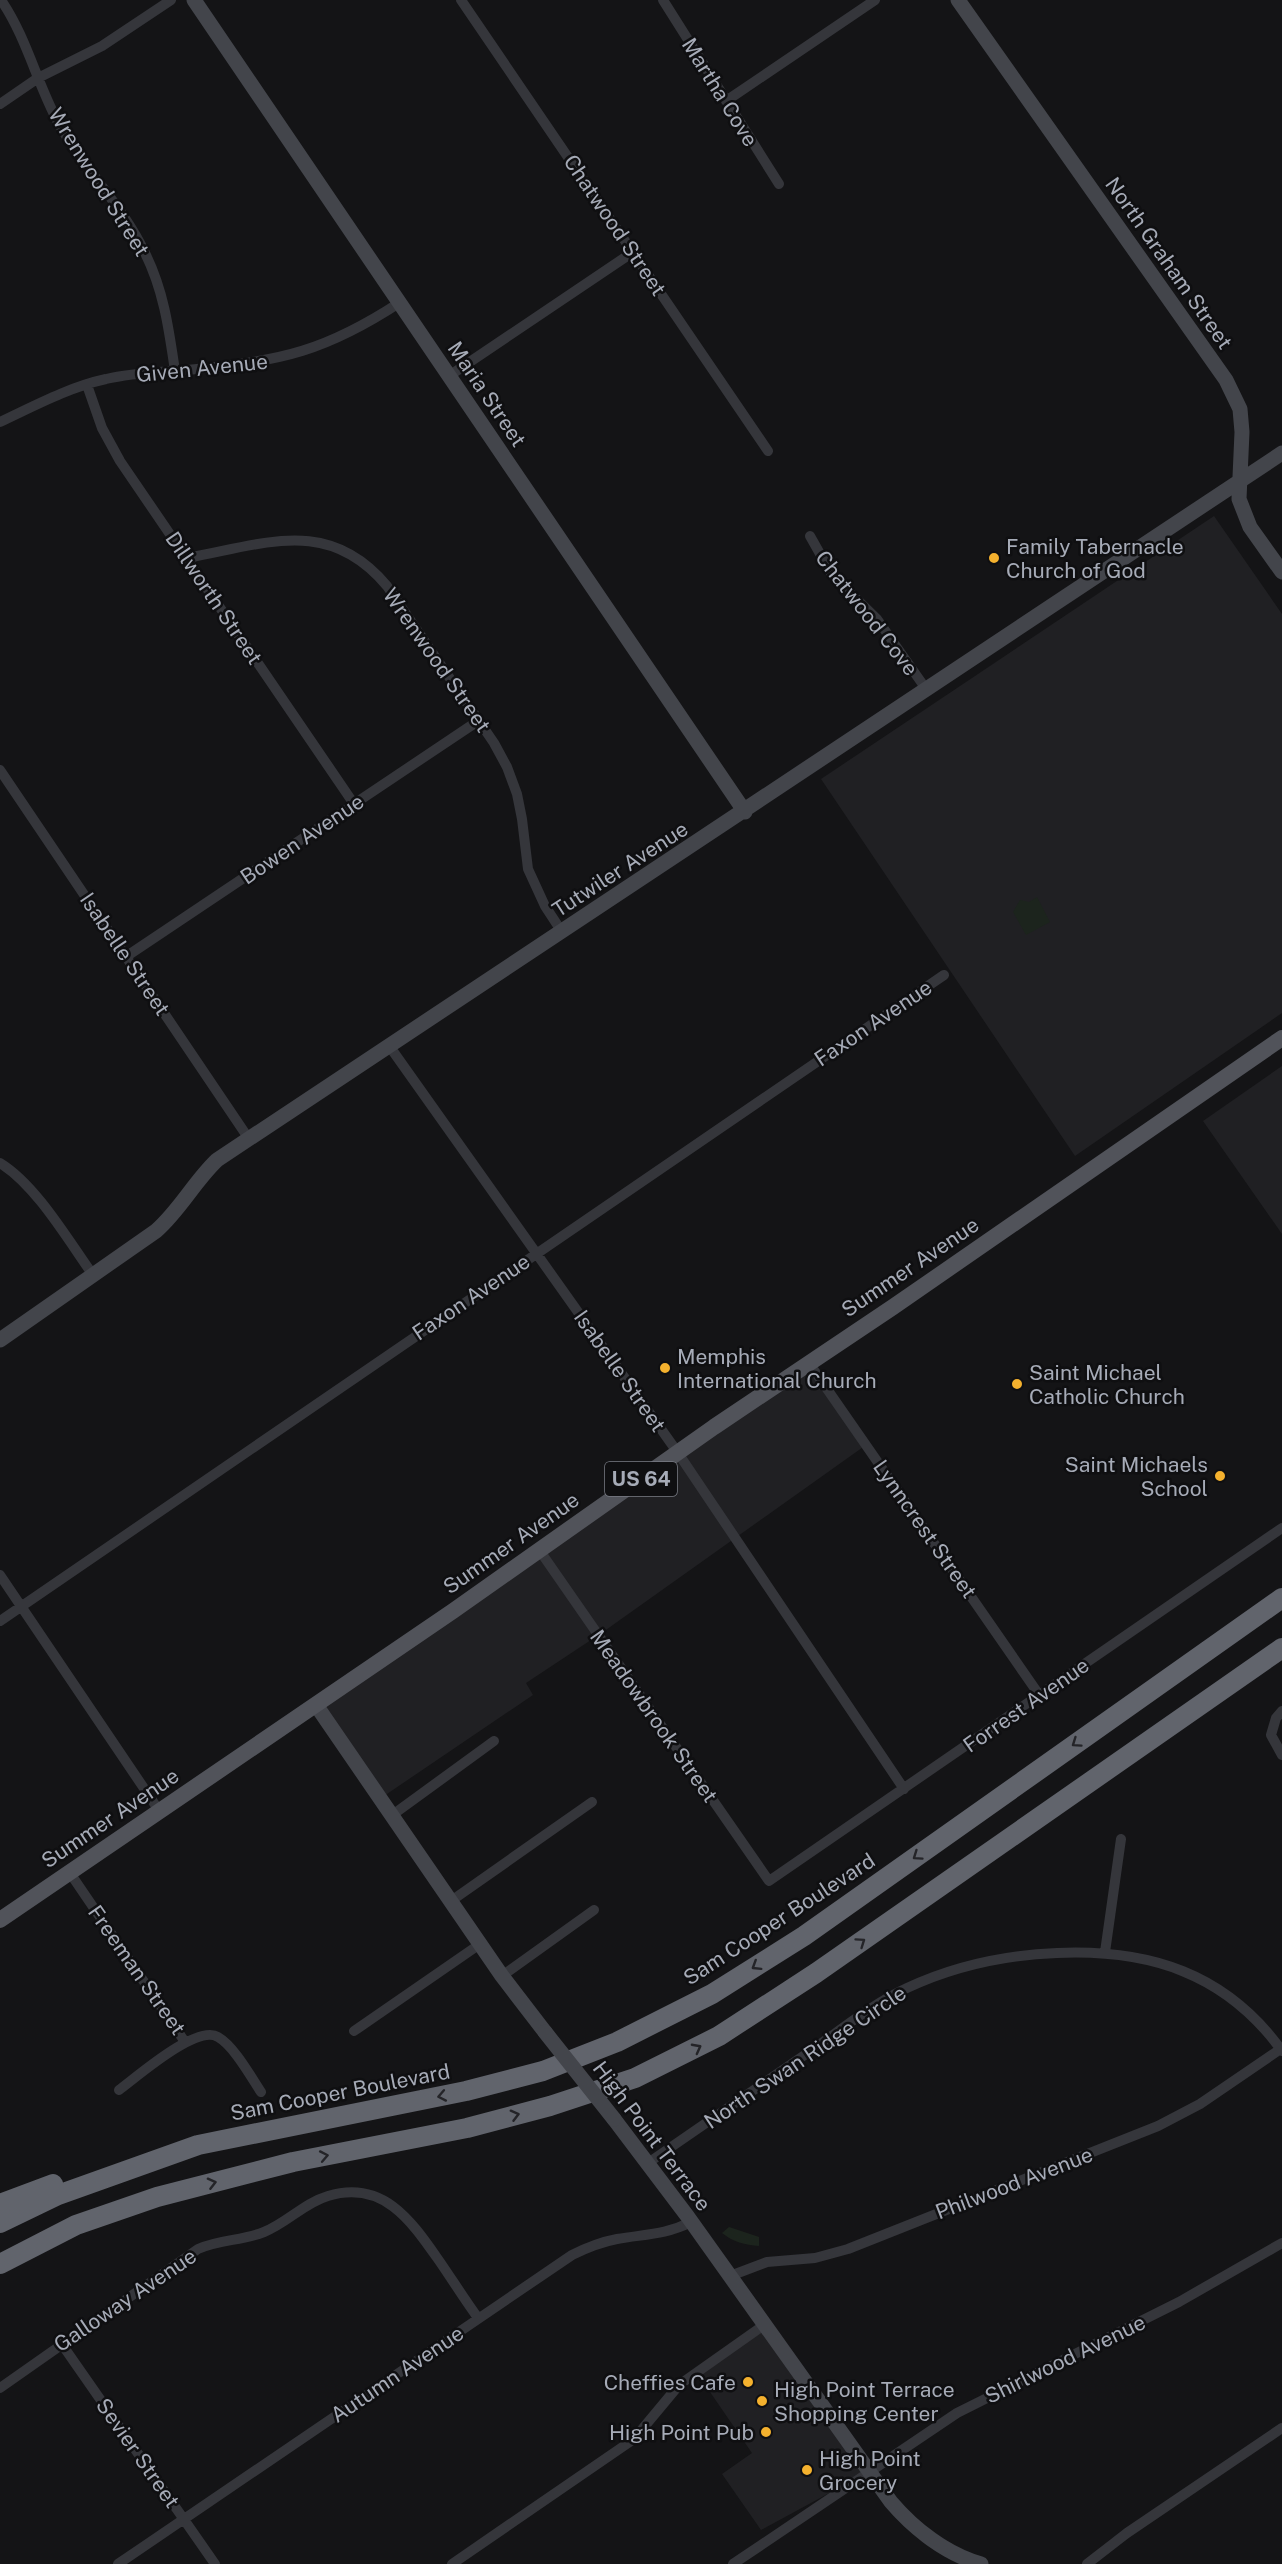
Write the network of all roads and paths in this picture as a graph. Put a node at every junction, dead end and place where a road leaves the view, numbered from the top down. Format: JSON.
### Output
{"nodes":[{"id":1,"x":1,"y":0,"type":"edge"},
{"id":2,"x":171,"y":0,"type":"edge"},
{"id":3,"x":194,"y":0,"type":"edge"},
{"id":4,"x":461,"y":0,"type":"edge"},
{"id":5,"x":663,"y":0,"type":"edge"},
{"id":6,"x":875,"y":0,"type":"edge"},
{"id":7,"x":958,"y":0,"type":"edge"},
{"id":8,"x":38,"y":78,"type":"junction"},
{"id":9,"x":726,"y":101,"type":"junction"},
{"id":10,"x":0,"y":104,"type":"edge"},
{"id":11,"x":778,"y":184,"type":"dead end"},
{"id":12,"x":633,"y":252,"type":"junction"},
{"id":13,"x":399,"y":303,"type":"junction"},
{"id":14,"x":175,"y":371,"type":"junction"},
{"id":15,"x":449,"y":376,"type":"junction"},
{"id":16,"x":87,"y":385,"type":"junction"},
{"id":17,"x":0,"y":422,"type":"edge"},
{"id":18,"x":768,"y":451,"type":"dead end"},
{"id":19,"x":1282,"y":453,"type":"edge"},
{"id":20,"x":1239,"y":483,"type":"junction"},
{"id":21,"x":810,"y":536,"type":"dead end"},
{"id":22,"x":187,"y":558,"type":"junction"},
{"id":23,"x":1282,"y":572,"type":"edge"},
{"id":24,"x":926,"y":689,"type":"junction"},
{"id":25,"x":478,"y":721,"type":"junction"},
{"id":26,"x":0,"y":770,"type":"edge"},
{"id":27,"x":354,"y":804,"type":"junction"},
{"id":28,"x":745,"y":812,"type":"junction"},
{"id":29,"x":562,"y":932,"type":"junction"},
{"id":30,"x":127,"y":956,"type":"junction"},
{"id":31,"x":944,"y":975,"type":"dead end"},
{"id":32,"x":1282,"y":1038,"type":"edge"},
{"id":33,"x":390,"y":1047,"type":"junction"},
{"id":34,"x":249,"y":1139,"type":"junction"},
{"id":35,"x":0,"y":1163,"type":"edge"},
{"id":36,"x":536,"y":1252,"type":"junction"},
{"id":37,"x":93,"y":1275,"type":"junction"},
{"id":38,"x":0,"y":1340,"type":"edge"},
{"id":39,"x":809,"y":1362,"type":"junction"},
{"id":40,"x":678,"y":1453,"type":"junction"},
{"id":41,"x":1282,"y":1528,"type":"edge"},
{"id":42,"x":540,"y":1551,"type":"junction"},
{"id":43,"x":0,"y":1575,"type":"edge"},
{"id":44,"x":1282,"y":1588,"type":"edge"},
{"id":45,"x":1282,"y":1598,"type":"edge"},
{"id":46,"x":21,"y":1606,"type":"junction"},
{"id":47,"x":0,"y":1621,"type":"edge"},
{"id":48,"x":1282,"y":1648,"type":"edge"},
{"id":49,"x":1040,"y":1696,"type":"junction"},
{"id":50,"x":316,"y":1705,"type":"junction"},
{"id":51,"x":1124,"y":1709,"type":"junction"},
{"id":52,"x":1282,"y":1711,"type":"edge"},
{"id":53,"x":494,"y":1742,"type":"dead end"},
{"id":54,"x":1282,"y":1755,"type":"edge"},
{"id":55,"x":904,"y":1789,"type":"junction"},
{"id":56,"x":592,"y":1802,"type":"dead end"},
{"id":57,"x":160,"y":1812,"type":"junction"},
{"id":58,"x":391,"y":1816,"type":"junction"},
{"id":59,"x":1121,"y":1839,"type":"dead end"},
{"id":60,"x":70,"y":1873,"type":"junction"},
{"id":61,"x":769,"y":1881,"type":"joint"},
{"id":62,"x":451,"y":1901,"type":"junction"},
{"id":63,"x":594,"y":1910,"type":"dead end"},
{"id":64,"x":0,"y":1920,"type":"edge"},
{"id":65,"x":480,"y":1944,"type":"junction"},
{"id":66,"x":1106,"y":1952,"type":"junction"},
{"id":67,"x":502,"y":1976,"type":"junction"},
{"id":68,"x":354,"y":2031,"type":"dead end"},
{"id":69,"x":185,"y":2042,"type":"junction"},
{"id":70,"x":1282,"y":2049,"type":"edge"},
{"id":71,"x":119,"y":2090,"type":"dead end"},
{"id":72,"x":261,"y":2092,"type":"dead end"},
{"id":73,"x":198,"y":2145,"type":"junction"},
{"id":74,"x":648,"y":2163,"type":"junction"},
{"id":75,"x":157,"y":2197,"type":"junction"},
{"id":76,"x":0,"y":2204,"type":"edge"},
{"id":77,"x":691,"y":2222,"type":"junction"},
{"id":78,"x":0,"y":2223,"type":"edge"},
{"id":79,"x":1282,"y":2243,"type":"edge"},
{"id":80,"x":0,"y":2264,"type":"edge"},
{"id":81,"x":730,"y":2276,"type":"junction"},
{"id":82,"x":0,"y":2279,"type":"edge"},
{"id":83,"x":478,"y":2319,"type":"junction"},
{"id":84,"x":764,"y":2325,"type":"junction"},
{"id":85,"x":61,"y":2343,"type":"junction"},
{"id":86,"x":0,"y":2388,"type":"edge"},
{"id":87,"x":1282,"y":2428,"type":"edge"},
{"id":88,"x":868,"y":2472,"type":"junction"},
{"id":89,"x":184,"y":2521,"type":"junction"},
{"id":90,"x":118,"y":2564,"type":"edge"},
{"id":91,"x":215,"y":2564,"type":"edge"},
{"id":92,"x":452,"y":2564,"type":"edge"},
{"id":93,"x":733,"y":2564,"type":"edge"},
{"id":94,"x":981,"y":2564,"type":"edge"},
{"id":95,"x":1088,"y":2564,"type":"edge"}],
"edges":[{"from":1,"to":8,"type":"street","name":"Wrenwood Street"},
{"from":2,"to":8,"type":"street"},
{"from":3,"to":13,"type":"street","name":"Maria Street"},
{"from":4,"to":12,"type":"street","name":"Chatwood Street"},
{"from":5,"to":9,"type":"street","name":"Martha Cove"},
{"from":6,"to":9,"type":"street"},
{"from":7,"to":20,"type":"street","name":"North Graham Street"},
{"from":8,"to":10,"type":"street"},
{"from":8,"to":14,"type":"street","name":"Wrenwood Street"},
{"from":9,"to":11,"type":"street","name":"Martha Cove"},
{"from":12,"to":15,"type":"street"},
{"from":12,"to":18,"type":"street","name":"Chatwood Street"},
{"from":13,"to":14,"type":"street","name":"Given Avenue"},
{"from":13,"to":15,"type":"street","name":"Maria Street"},
{"from":14,"to":16,"type":"street","name":"Given Avenue"},
{"from":15,"to":28,"type":"street","name":"Maria Street"},
{"from":16,"to":17,"type":"street","name":"Given Avenue"},
{"from":16,"to":22,"type":"street","name":"Dillworth Street"},
{"from":19,"to":20,"type":"street","name":"Tutwiler Avenue"},
{"from":20,"to":23,"type":"street","name":"North Graham Street"},
{"from":20,"to":24,"type":"street","name":"Tutwiler Avenue"},
{"from":21,"to":24,"type":"street","name":"Chatwood Cove"},
{"from":22,"to":25,"type":"street","name":"Wrenwood Street"},
{"from":22,"to":27,"type":"street","name":"Dillworth Street"},
{"from":24,"to":28,"type":"street","name":"Tutwiler Avenue"},
{"from":25,"to":27,"type":"street","name":"Bowen Avenue"},
{"from":25,"to":29,"type":"street","name":"Wrenwood Street"},
{"from":26,"to":30,"type":"street","name":"Isabelle Street"},
{"from":27,"to":30,"type":"street","name":"Bowen Avenue"},
{"from":28,"to":29,"type":"street","name":"Tutwiler Avenue"},
{"from":29,"to":33,"type":"street","name":"Tutwiler Avenue"},
{"from":30,"to":34,"type":"street","name":"Isabelle Street"},
{"from":31,"to":36,"type":"street","name":"Faxon Avenue"},
{"from":32,"to":39,"type":"main road","name":"Summer Avenue","number":"US 64"},
{"from":33,"to":34,"type":"street","name":"Tutwiler Avenue"},
{"from":33,"to":36,"type":"street","name":"Isabelle Street"},
{"from":34,"to":37,"type":"street","name":"Tutwiler Avenue"},
{"from":35,"to":37,"type":"street"},
{"from":36,"to":40,"type":"street","name":"Isabelle Street"},
{"from":36,"to":46,"type":"street","name":"Faxon Avenue"},
{"from":37,"to":38,"type":"street","name":"Tutwiler Avenue"},
{"from":39,"to":40,"type":"main road","name":"Summer Avenue","number":"US 64"},
{"from":39,"to":49,"type":"street","name":"Lynncrest Street"},
{"from":40,"to":42,"type":"main road","name":"Summer Avenue","number":"US 64"},
{"from":40,"to":55,"type":"street","name":"Isabelle Street"},
{"from":41,"to":49,"type":"street","name":"Forrest Avenue"},
{"from":42,"to":50,"type":"main road","name":"Summer Avenue","number":"US 64"},
{"from":42,"to":61,"type":"street","name":"Meadowbrook Street"},
{"from":43,"to":46,"type":"street"},
{"from":44,"to":51,"type":"highway"},
{"from":45,"to":51,"type":"highway","name":"Sam Cooper Boulevard"},
{"from":46,"to":47,"type":"street","name":"Faxon Avenue"},
{"from":46,"to":57,"type":"street"},
{"from":75,"to":48,"type":"highway","one_way":true},
{"from":49,"to":55,"type":"street","name":"Forrest Avenue"},
{"from":50,"to":57,"type":"main road","name":"Summer Avenue","number":"US 64"},
{"from":50,"to":58,"type":"street","name":"High Point Terrace"},
{"from":51,"to":73,"type":"highway","name":"Sam Cooper Boulevard","one_way":true},
{"from":52,"to":54,"type":"street"},
{"from":53,"to":58,"type":"street"},
{"from":55,"to":61,"type":"street","name":"Forrest Avenue"},
{"from":56,"to":62,"type":"street"},
{"from":57,"to":60,"type":"main road","name":"Summer Avenue","number":"US 64"},
{"from":58,"to":62,"type":"street","name":"High Point Terrace"},
{"from":59,"to":66,"type":"street"},
{"from":60,"to":64,"type":"main road","name":"Summer Avenue","number":"US 64"},
{"from":60,"to":69,"type":"street","name":"Freeman Street"},
{"from":62,"to":65,"type":"street","name":"High Point Terrace"},
{"from":63,"to":67,"type":"street"},
{"from":65,"to":67,"type":"street","name":"High Point Terrace"},
{"from":65,"to":68,"type":"street"},
{"from":66,"to":70,"type":"street","name":"North Swan Ridge Circle"},
{"from":66,"to":74,"type":"street","name":"North Swan Ridge Circle"},
{"from":67,"to":74,"type":"street","name":"High Point Terrace","bridge":true},
{"from":69,"to":71,"type":"street"},
{"from":69,"to":72,"type":"street","name":"Freeman Street"},
{"from":70,"to":81,"type":"street","name":"Philwood Avenue"},
{"from":73,"to":76,"type":"highway"},
{"from":73,"to":78,"type":"highway","name":"Sam Cooper Boulevard"},
{"from":74,"to":77,"type":"street","name":"High Point Terrace"},
{"from":75,"to":80,"type":"highway"},
{"from":75,"to":82,"type":"highway"},
{"from":77,"to":81,"type":"street","name":"High Point Terrace"},
{"from":77,"to":83,"type":"street","name":"Autumn Avenue"},
{"from":79,"to":88,"type":"street","name":"Shirlwood Avenue"},
{"from":81,"to":84,"type":"street","name":"High Point Terrace"},
{"from":83,"to":85,"type":"street","name":"Galloway Avenue"},
{"from":83,"to":89,"type":"street","name":"Autumn Avenue"},
{"from":84,"to":88,"type":"street","name":"High Point Terrace"},
{"from":84,"to":92,"type":"street"},
{"from":85,"to":86,"type":"street","name":"Galloway Avenue"},
{"from":85,"to":89,"type":"street","name":"Sevier Street"},
{"from":87,"to":95,"type":"street"},
{"from":88,"to":93,"type":"street","name":"Shirlwood Avenue"},
{"from":88,"to":94,"type":"street","name":"High Point Terrace"},
{"from":89,"to":90,"type":"street","name":"Autumn Avenue"},
{"from":89,"to":91,"type":"street","name":"Sevier Street"}]}
